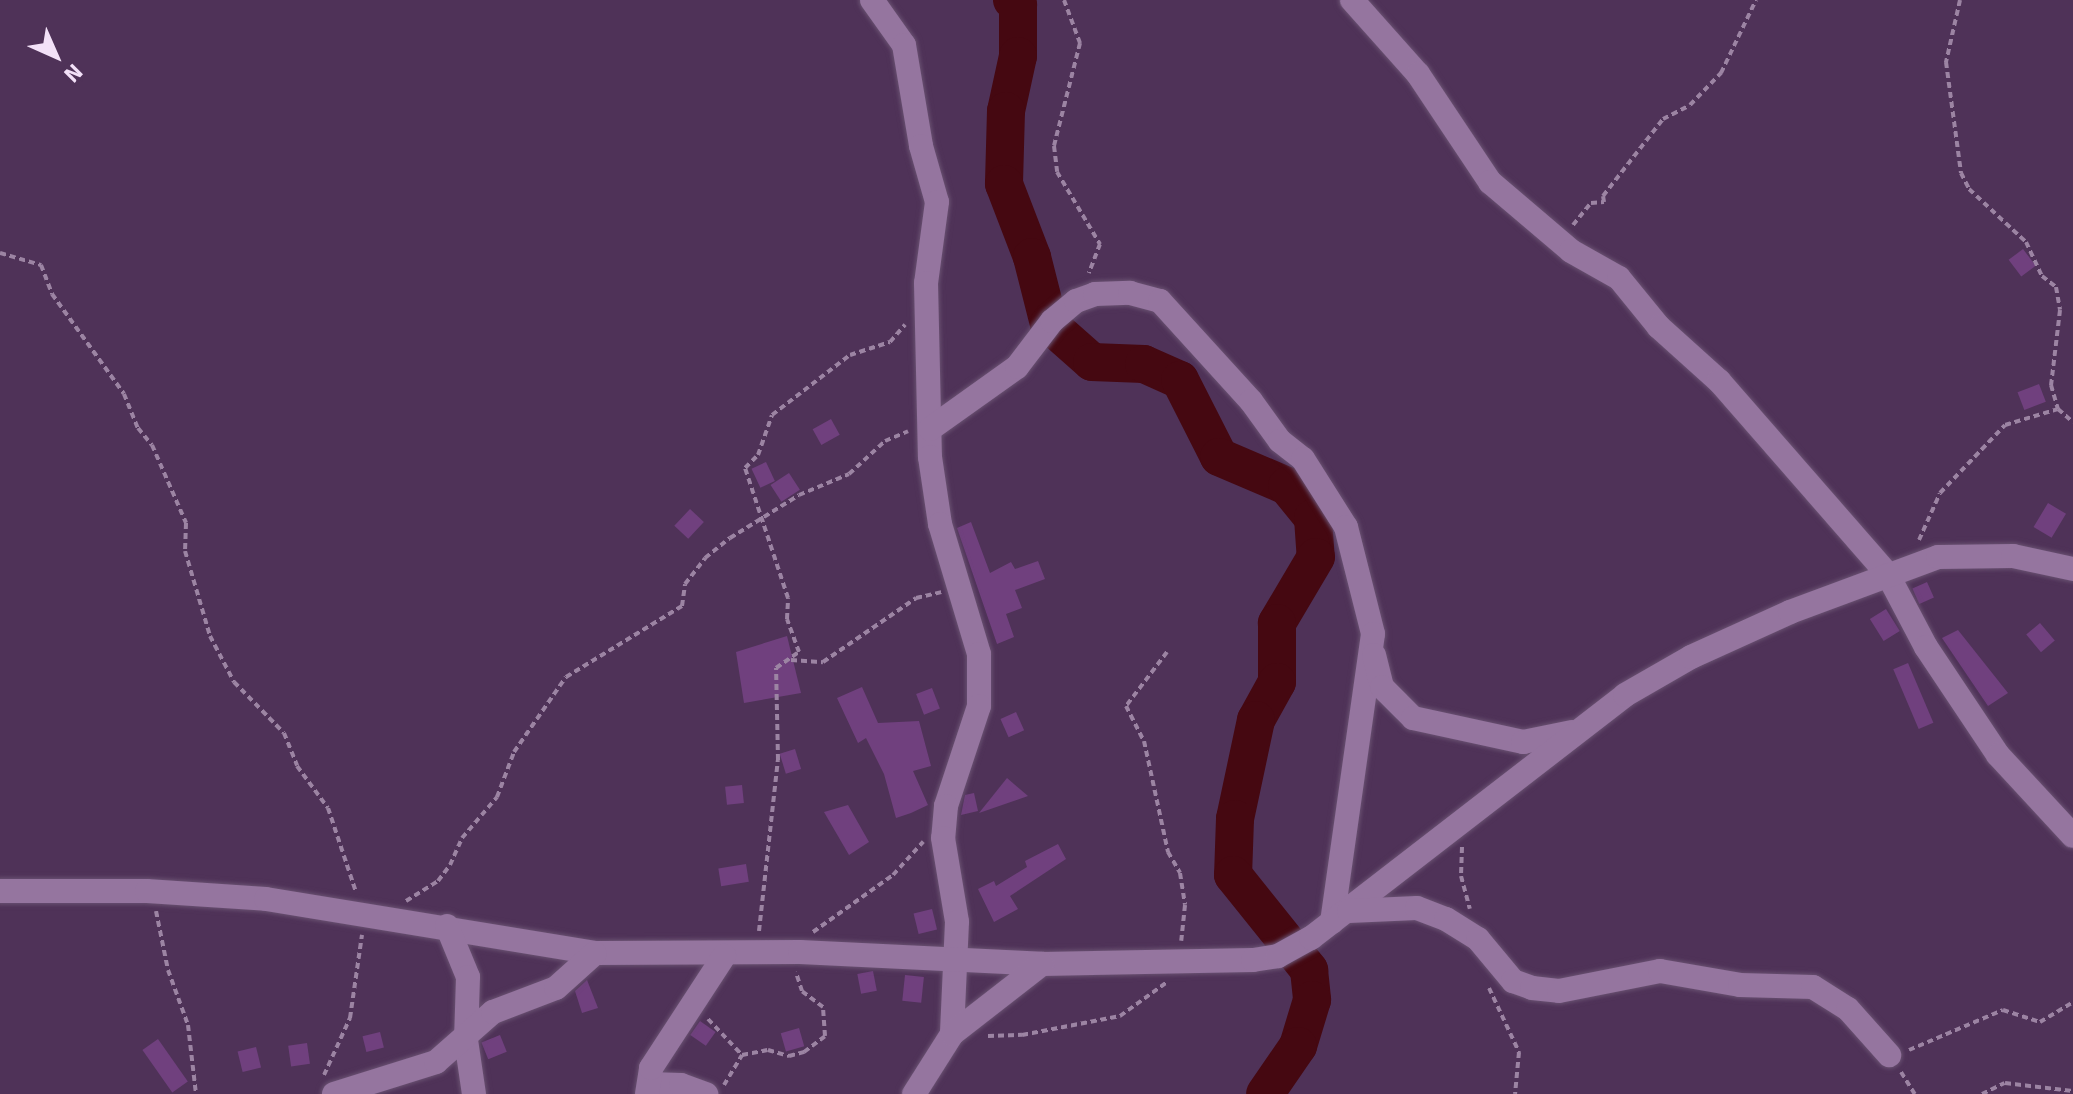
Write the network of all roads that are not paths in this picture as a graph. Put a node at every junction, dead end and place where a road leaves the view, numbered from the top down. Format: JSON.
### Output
{"nodes":[{"id":1,"x":872,"y":0,"type":"edge"},
{"id":2,"x":1352,"y":0,"type":"edge"},
{"id":3,"x":930,"y":429,"type":"junction"},
{"id":4,"x":2073,"y":569,"type":"edge"},
{"id":5,"x":1888,"y":575,"type":"junction"},
{"id":6,"x":1372,"y":644,"type":"junction"},
{"id":7,"x":1578,"y":730,"type":"junction"},
{"id":8,"x":2073,"y":836,"type":"edge"},
{"id":9,"x":0,"y":891,"type":"edge"},
{"id":10,"x":1339,"y":916,"type":"junction"},
{"id":11,"x":447,"y":926,"type":"junction"},
{"id":12,"x":595,"y":953,"type":"junction"},
{"id":13,"x":724,"y":956,"type":"junction"},
{"id":14,"x":957,"y":962,"type":"junction"},
{"id":15,"x":1042,"y":964,"type":"junction"},
{"id":16,"x":952,"y":1034,"type":"junction"},
{"id":17,"x":466,"y":1040,"type":"junction"},
{"id":18,"x":1889,"y":1055,"type":"road end"},
{"id":19,"x":648,"y":1089,"type":"edge"},
{"id":20,"x":327,"y":1090,"type":"edge"},
{"id":21,"x":474,"y":1094,"type":"edge"},
{"id":22,"x":706,"y":1094,"type":"edge"},
{"id":23,"x":914,"y":1094,"type":"edge"}],
"edges":[{"from":1,"to":3,"type":"street"},
{"from":2,"to":5,"type":"street"},
{"from":3,"to":6,"type":"street"},
{"from":3,"to":14,"type":"street"},
{"from":4,"to":5,"type":"street"},
{"from":5,"to":7,"type":"street"},
{"from":5,"to":8,"type":"street"},
{"from":6,"to":7,"type":"street"},
{"from":6,"to":10,"type":"street"},
{"from":7,"to":10,"type":"street"},
{"from":9,"to":11,"type":"street"},
{"from":10,"to":15,"type":"street"},
{"from":10,"to":18,"type":"street"},
{"from":11,"to":12,"type":"street"},
{"from":11,"to":17,"type":"street"},
{"from":12,"to":13,"type":"street"},
{"from":12,"to":17,"type":"street"},
{"from":13,"to":14,"type":"street"},
{"from":13,"to":19,"type":"street"},
{"from":14,"to":15,"type":"street"},
{"from":14,"to":16,"type":"street"},
{"from":15,"to":16,"type":"street"},
{"from":16,"to":23,"type":"street"},
{"from":17,"to":20,"type":"street"},
{"from":17,"to":21,"type":"street"},
{"from":19,"to":22,"type":"street"}]}
